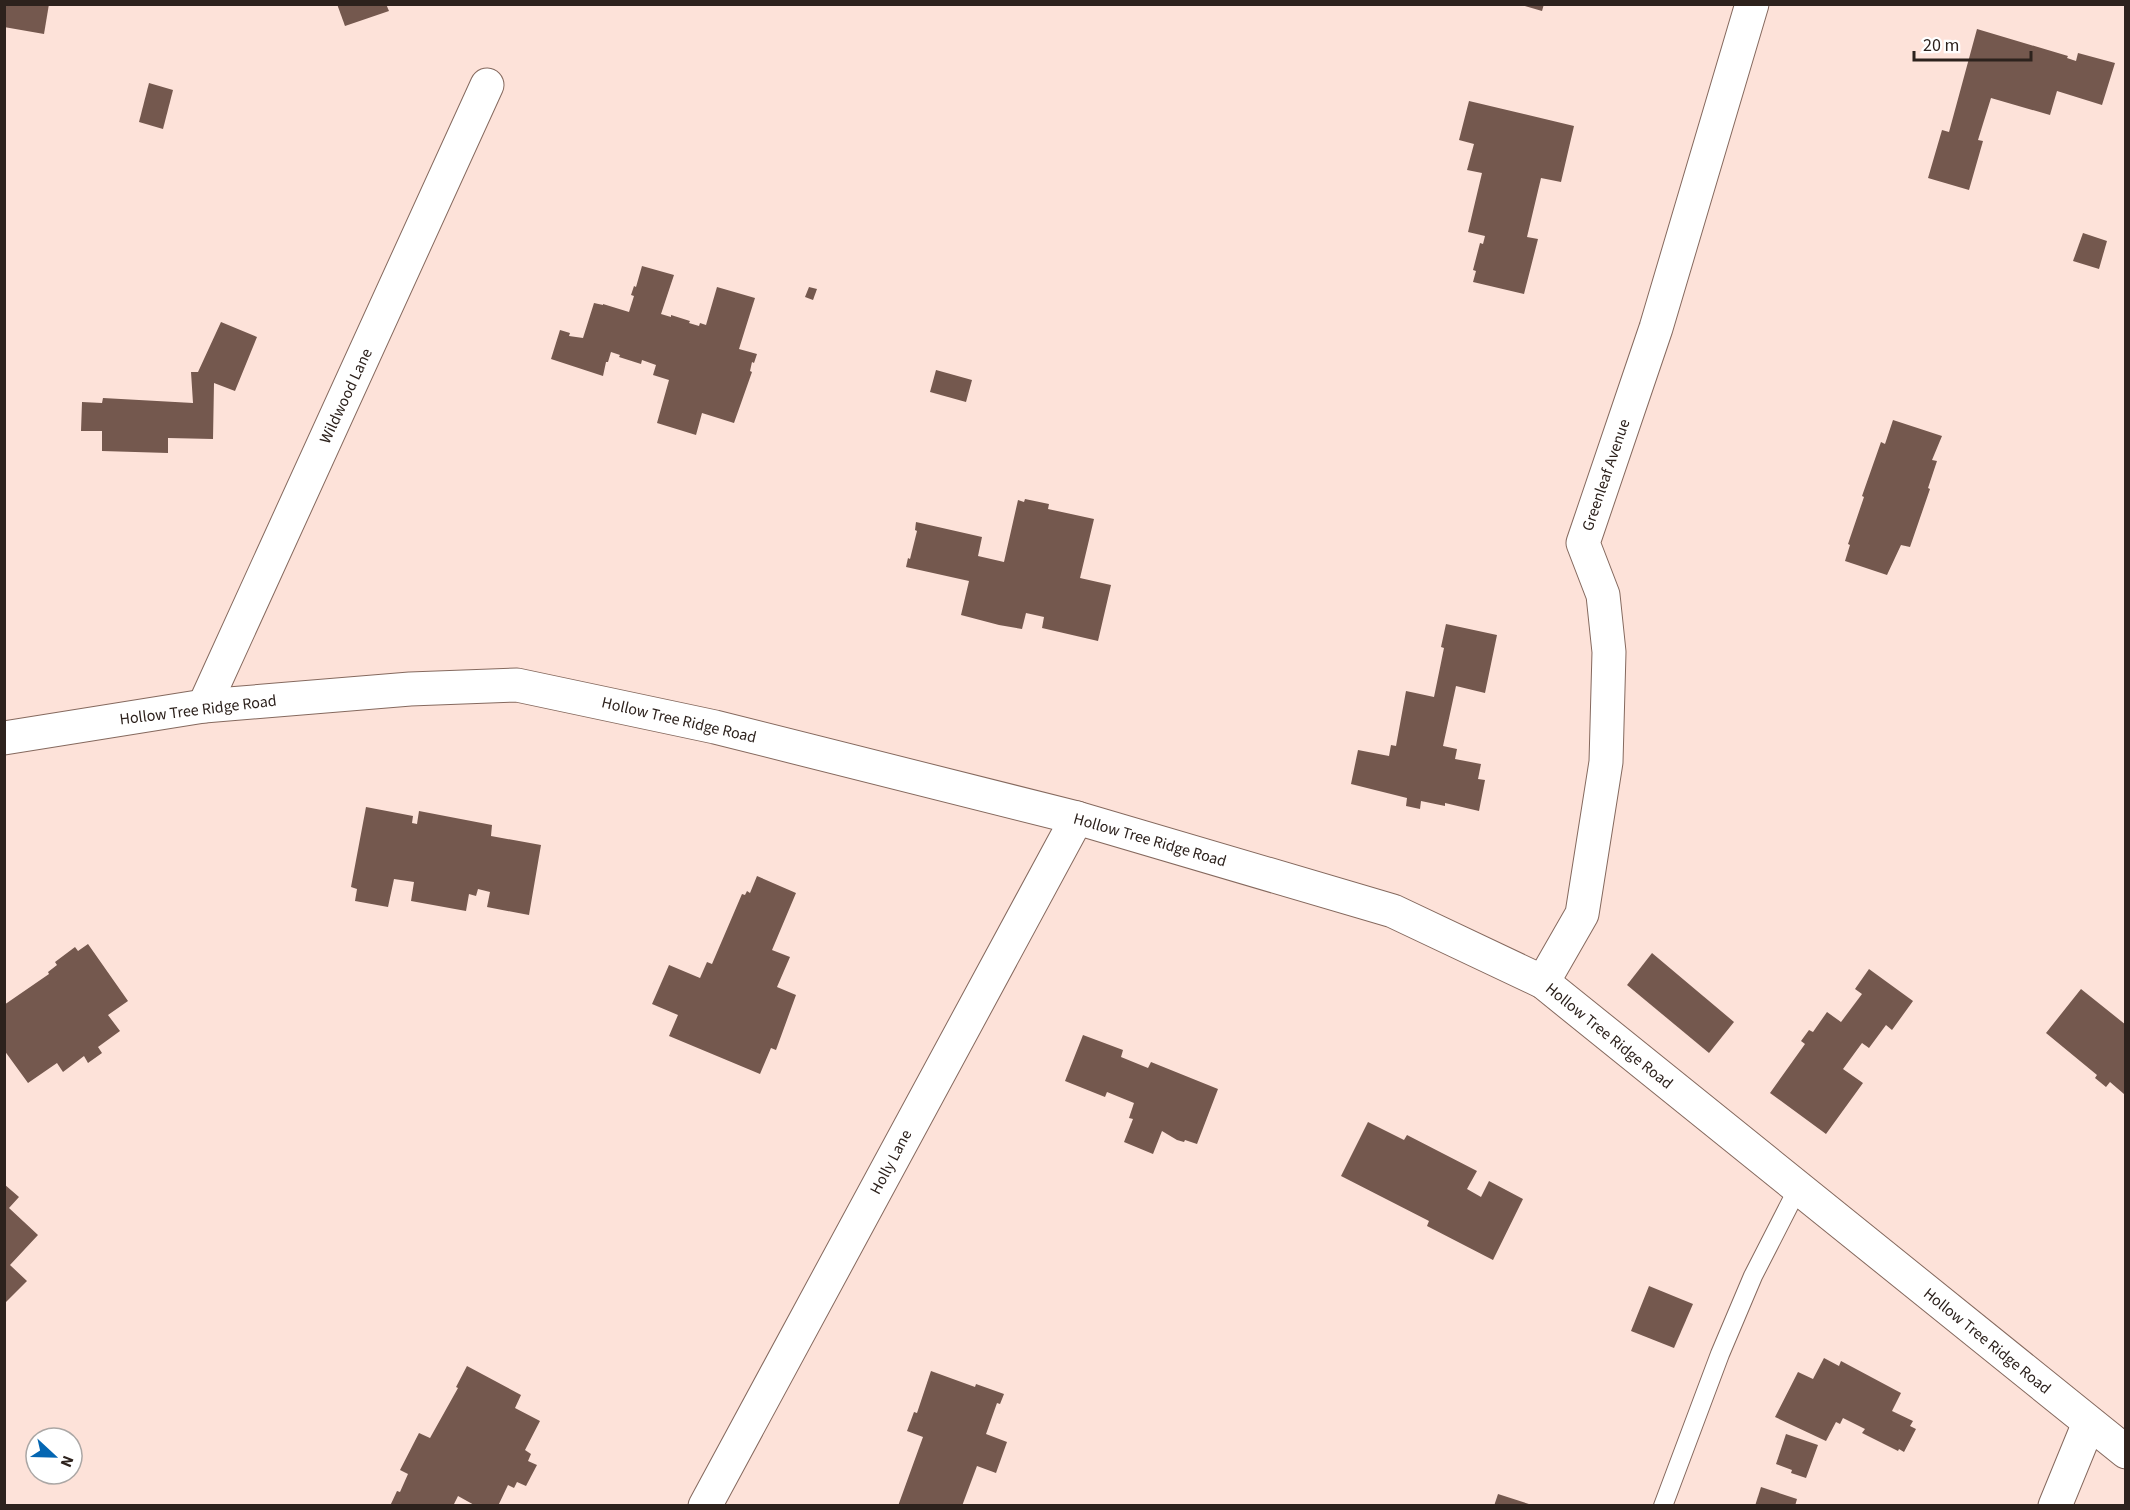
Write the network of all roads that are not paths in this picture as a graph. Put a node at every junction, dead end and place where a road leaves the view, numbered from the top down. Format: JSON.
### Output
{"nodes":[{"id":1,"x":1752,"y":4,"type":"edge"},
{"id":2,"x":487,"y":85,"type":"dead end"},
{"id":3,"x":204,"y":706,"type":"junction"},
{"id":4,"x":4,"y":738,"type":"edge"},
{"id":5,"x":1077,"y":818,"type":"junction"},
{"id":6,"x":1543,"y":982,"type":"junction"},
{"id":7,"x":1797,"y":1188,"type":"junction"},
{"id":8,"x":2089,"y":1423,"type":"junction"},
{"id":9,"x":2126,"y":1452,"type":"edge"},
{"id":10,"x":705,"y":1506,"type":"edge"},
{"id":11,"x":1663,"y":1506,"type":"edge"},
{"id":12,"x":2055,"y":1506,"type":"edge"}],
"edges":[{"from":1,"to":6,"type":"street","name":"Greenleaf Avenue"},
{"from":2,"to":3,"type":"street","name":"Wildwood Lane"},
{"from":3,"to":4,"type":"street","name":"Hollow Tree Ridge Road"},
{"from":3,"to":5,"type":"street","name":"Hollow Tree Ridge Road"},
{"from":5,"to":6,"type":"street","name":"Hollow Tree Ridge Road"},
{"from":5,"to":10,"type":"street","name":"Holly Lane"},
{"from":6,"to":7,"type":"street","name":"Hollow Tree Ridge Road"},
{"from":7,"to":8,"type":"street","name":"Hollow Tree Ridge Road"},
{"from":7,"to":11,"type":"lane"},
{"from":8,"to":9,"type":"street","name":"Hollow Tree Ridge Road"},
{"from":8,"to":12,"type":"street"}]}
